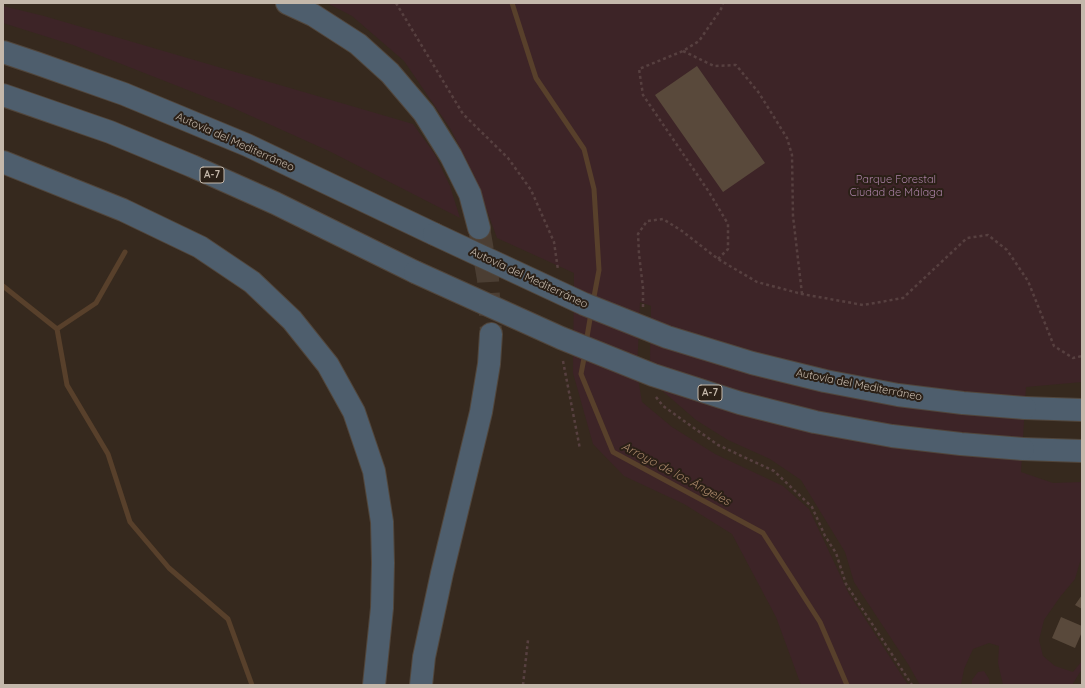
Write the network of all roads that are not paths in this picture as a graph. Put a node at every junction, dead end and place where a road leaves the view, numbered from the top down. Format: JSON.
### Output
{"nodes":[{"id":1,"x":287,"y":3,"type":"edge"},
{"id":2,"x":3,"y":52,"type":"edge"},
{"id":3,"x":3,"y":95,"type":"edge"},
{"id":4,"x":3,"y":162,"type":"edge"},
{"id":5,"x":479,"y":228,"type":"tunnel mouth"},
{"id":6,"x":491,"y":334,"type":"tunnel mouth"},
{"id":7,"x":1082,"y":410,"type":"edge"},
{"id":8,"x":1082,"y":451,"type":"edge"},
{"id":9,"x":374,"y":685,"type":"edge"},
{"id":10,"x":421,"y":685,"type":"edge"}],
"edges":[{"from":1,"to":5,"type":"highway"},
{"from":2,"to":7,"type":"highway","name":"Autovía del Mediterráneo","bridge":true},
{"from":3,"to":8,"type":"highway","number":"A-7","bridge":true},
{"from":4,"to":9,"type":"highway"},
{"from":6,"to":10,"type":"highway"}]}
